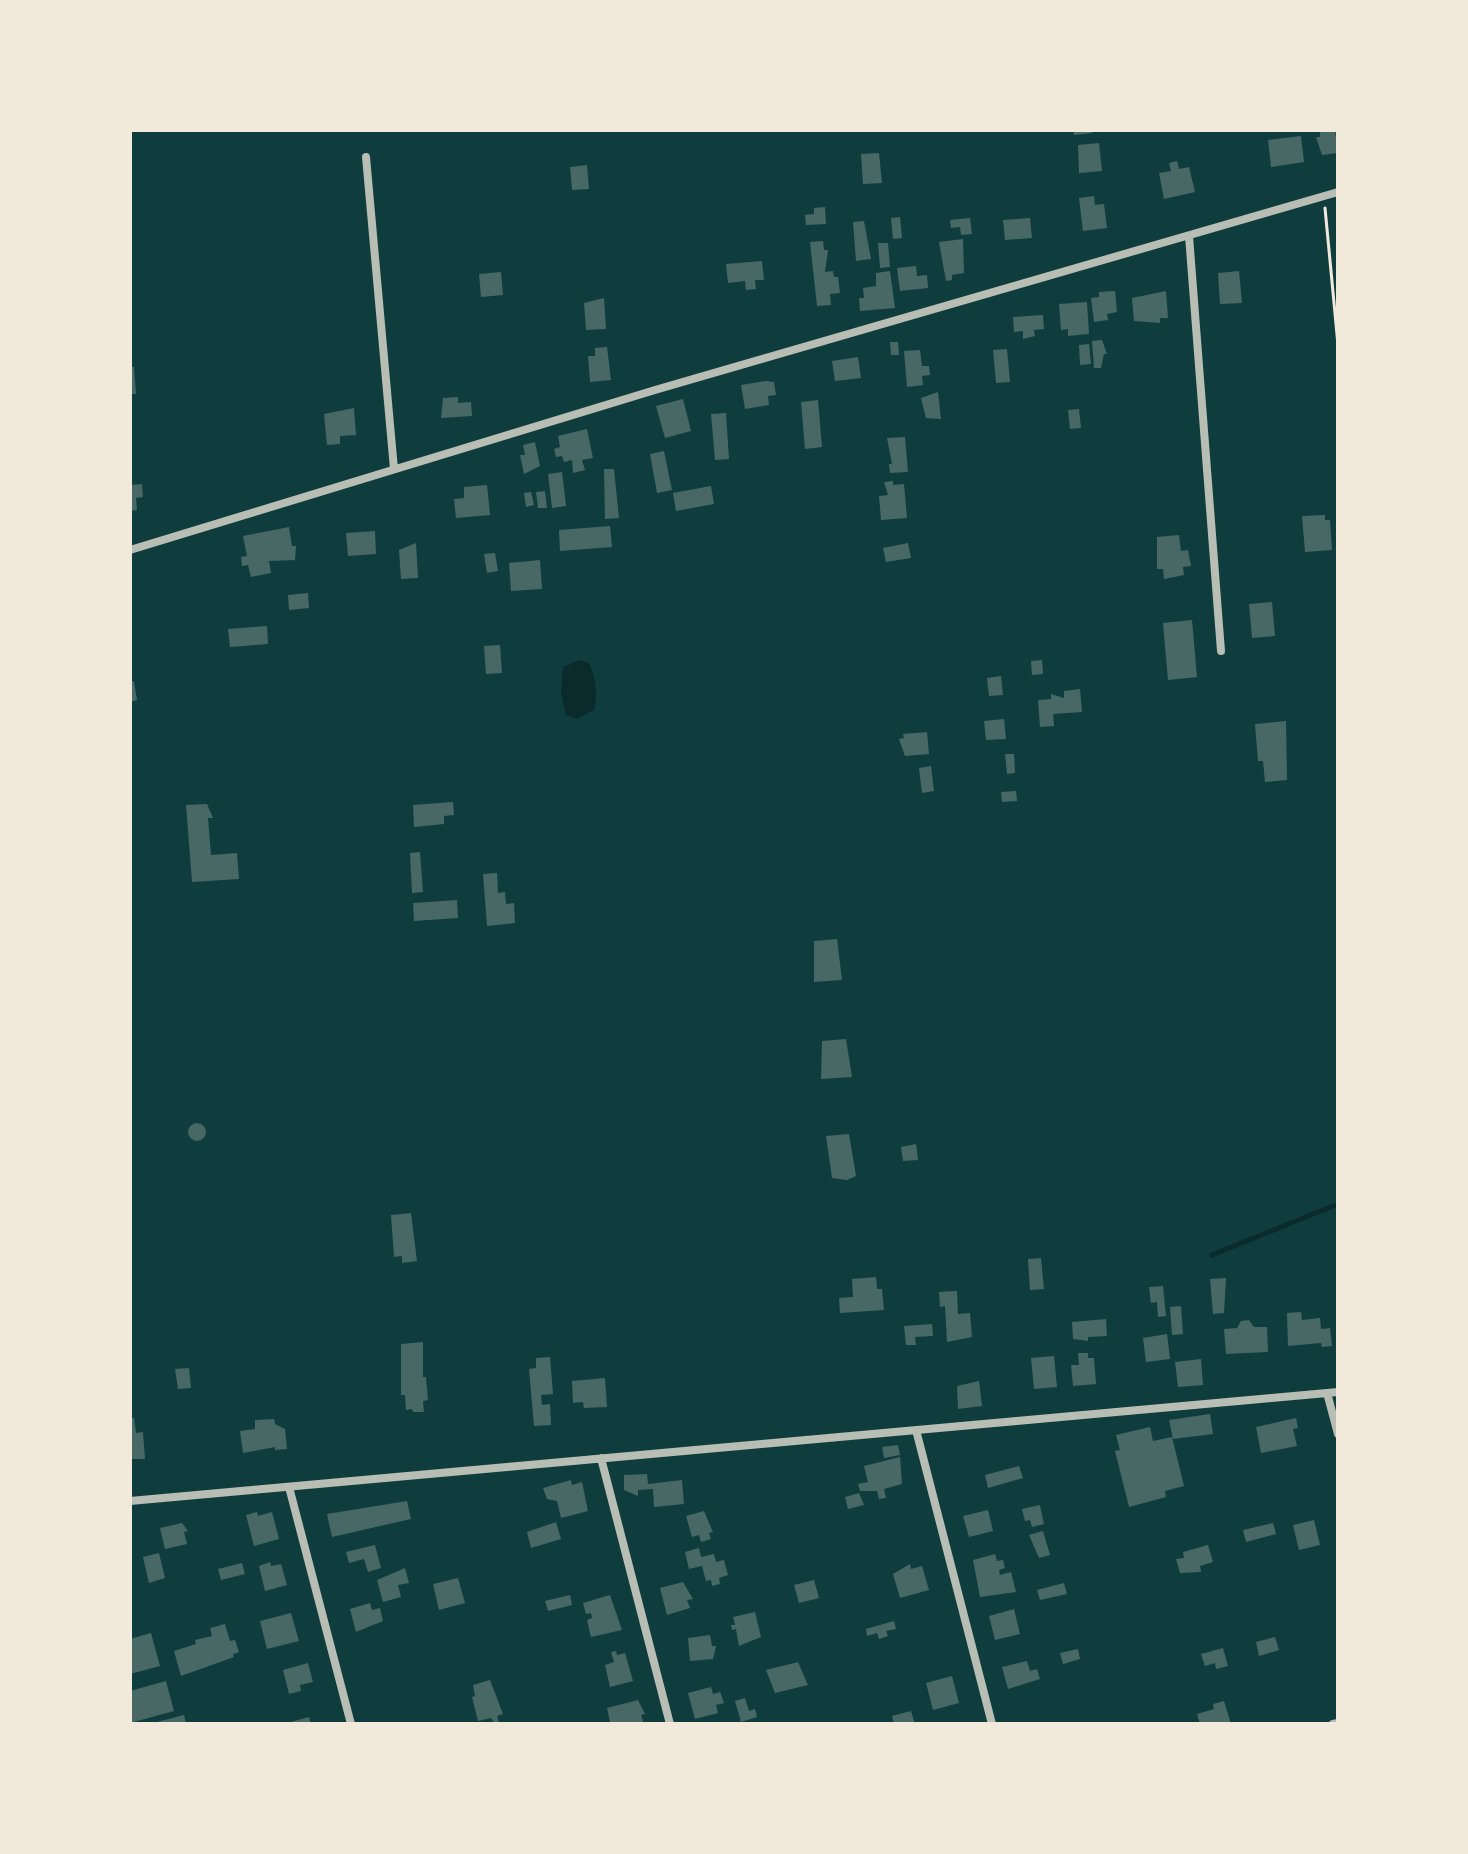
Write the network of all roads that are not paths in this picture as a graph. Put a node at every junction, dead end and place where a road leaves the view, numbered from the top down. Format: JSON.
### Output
{"nodes":[{"id":1,"x":366,"y":157,"type":"dead end"},
{"id":2,"x":1338,"y":192,"type":"edge"},
{"id":3,"x":1189,"y":236,"type":"junction"},
{"id":4,"x":394,"y":469,"type":"junction"},
{"id":5,"x":130,"y":550,"type":"edge"},
{"id":6,"x":1221,"y":651,"type":"dead end"},
{"id":7,"x":1338,"y":1392,"type":"edge"},
{"id":8,"x":1327,"y":1393,"type":"junction"},
{"id":9,"x":916,"y":1430,"type":"junction"},
{"id":10,"x":1338,"y":1434,"type":"edge"},
{"id":11,"x":601,"y":1458,"type":"junction"},
{"id":12,"x":289,"y":1487,"type":"junction"},
{"id":13,"x":130,"y":1501,"type":"edge"},
{"id":14,"x":351,"y":1724,"type":"edge"},
{"id":15,"x":670,"y":1724,"type":"edge"},
{"id":16,"x":992,"y":1724,"type":"edge"}],
"edges":[{"from":1,"to":4,"type":"street"},
{"from":2,"to":3,"type":"street"},
{"from":3,"to":4,"type":"street"},
{"from":3,"to":6,"type":"street"},
{"from":4,"to":5,"type":"street"},
{"from":7,"to":8,"type":"street"},
{"from":8,"to":9,"type":"street"},
{"from":8,"to":10,"type":"street"},
{"from":9,"to":11,"type":"street"},
{"from":9,"to":16,"type":"street"},
{"from":11,"to":12,"type":"street"},
{"from":11,"to":15,"type":"street"},
{"from":12,"to":13,"type":"street"},
{"from":12,"to":14,"type":"street"}]}
